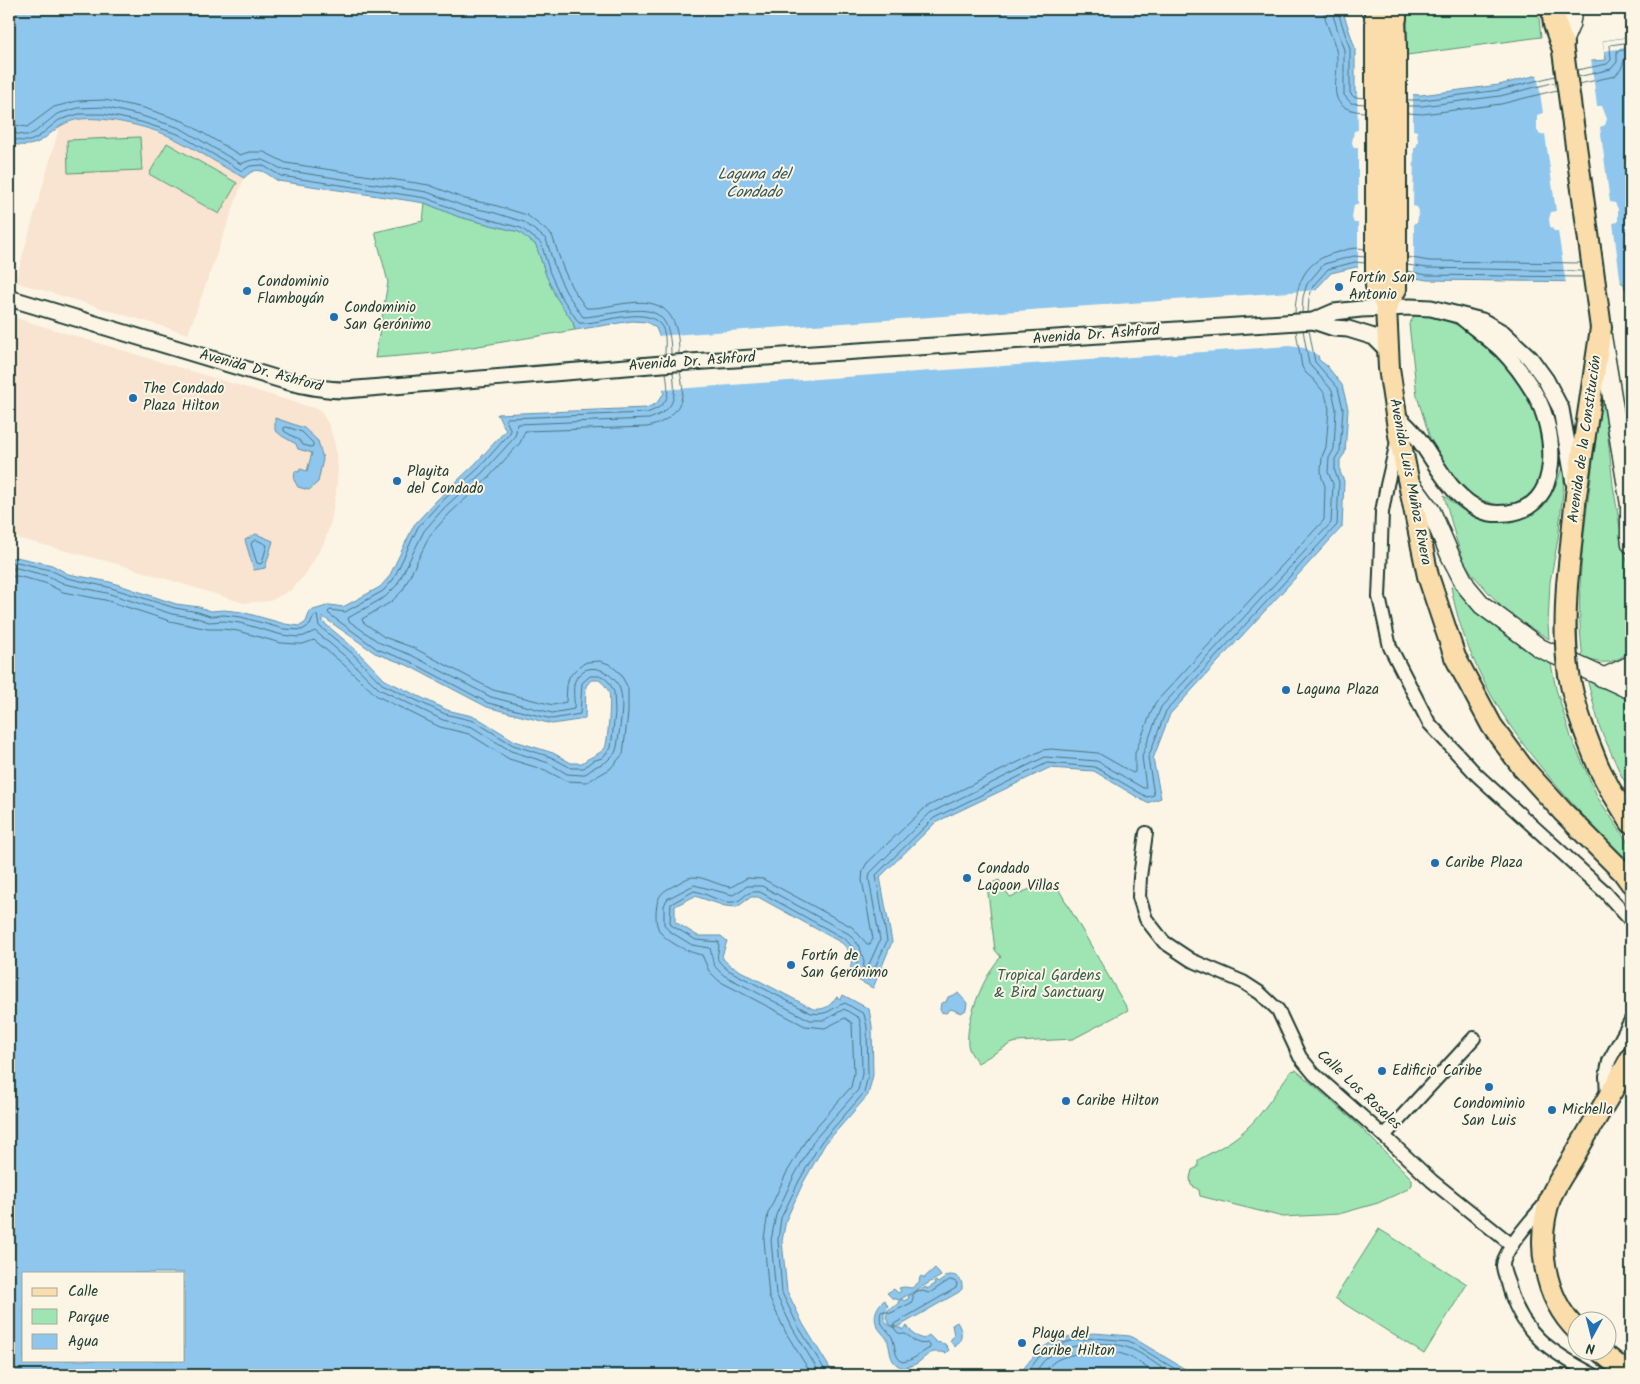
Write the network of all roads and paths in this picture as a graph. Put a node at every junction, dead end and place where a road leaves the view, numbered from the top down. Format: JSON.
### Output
{"nodes":[{"id":1,"x":1553,"y":9,"type":"edge"},
{"id":2,"x":1573,"y":9,"type":"edge"},
{"id":3,"x":1389,"y":12,"type":"edge"},
{"id":4,"x":1562,"y":44,"type":"junction"},
{"id":5,"x":9,"y":298,"type":"edge"},
{"id":6,"x":1386,"y":308,"type":"junction"},
{"id":7,"x":1459,"y":314,"type":"junction"},
{"id":8,"x":1313,"y":321,"type":"junction"},
{"id":9,"x":1601,"y":328,"type":"junction"},
{"id":10,"x":1388,"y":351,"type":"junction"},
{"id":11,"x":1398,"y":425,"type":"junction"},
{"id":12,"x":1407,"y":478,"type":"junction"},
{"id":13,"x":1576,"y":495,"type":"junction"},
{"id":14,"x":1631,"y":509,"type":"edge"},
{"id":15,"x":1631,"y":544,"type":"edge"},
{"id":16,"x":1631,"y":665,"type":"edge"},
{"id":17,"x":1604,"y":678,"type":"junction"},
{"id":18,"x":1631,"y":690,"type":"edge"},
{"id":19,"x":1631,"y":823,"type":"edge"},
{"id":20,"x":1146,"y":833,"type":"dead end"},
{"id":21,"x":1631,"y":883,"type":"edge"},
{"id":22,"x":1631,"y":921,"type":"edge"},
{"id":23,"x":1631,"y":1020,"type":"edge"},
{"id":24,"x":1474,"y":1038,"type":"dead end"},
{"id":25,"x":1631,"y":1058,"type":"edge"},
{"id":26,"x":1607,"y":1099,"type":"junction"},
{"id":27,"x":1384,"y":1136,"type":"junction"},
{"id":28,"x":1552,"y":1196,"type":"junction"},
{"id":29,"x":1512,"y":1245,"type":"junction"},
{"id":30,"x":1568,"y":1320,"type":"edge"},
{"id":31,"x":1614,"y":1362,"type":"edge"},
{"id":32,"x":1594,"y":1375,"type":"edge"},
{"id":33,"x":1630,"y":1375,"type":"edge"}],
"edges":[{"from":1,"to":4,"type":"highway"},
{"from":2,"to":4,"type":"main road"},
{"from":3,"to":6,"type":"main road"},
{"from":3,"to":6,"type":"main road"},
{"from":4,"to":9,"type":"main road","name":"Avenida de la Constitución"},
{"from":5,"to":8,"type":"street","name":"Avenida Dr. Ashford"},
{"from":6,"to":7,"type":"street","name":"Avenida Dr. Ashford"},
{"from":6,"to":8,"type":"street","name":"Avenida Dr. Ashford"},
{"from":6,"to":10,"type":"main road","name":"Avenida Luis Muñoz Rivera"},
{"from":7,"to":11,"type":"street"},
{"from":7,"to":13,"type":"street","name":"Avenida Dr. Ashford"},
{"from":8,"to":10,"type":"street"},
{"from":9,"to":13,"type":"main road","name":"Avenida de la Constitución"},
{"from":9,"to":14,"type":"main road"},
{"from":10,"to":11,"type":"main road","name":"Avenida Luis Muñoz Rivera"},
{"from":11,"to":12,"type":"main road","name":"Avenida Luis Muñoz Rivera"},
{"from":11,"to":22,"type":"street"},
{"from":12,"to":17,"type":"main road"},
{"from":12,"to":21,"type":"main road","name":"Avenida Luis Muñoz Rivera"},
{"from":13,"to":19,"type":"main road","name":"Avenida de la Constitución","bridge":true},
{"from":14,"to":15,"type":"main road"},
{"from":16,"to":17,"type":"main road"},
{"from":17,"to":18,"type":"main road"},
{"from":20,"to":27,"type":"street","name":"Calle Los Rosales"},
{"from":23,"to":26,"type":"street"},
{"from":24,"to":27,"type":"street"},
{"from":25,"to":26,"type":"main road"},
{"from":26,"to":28,"type":"main road"},
{"from":27,"to":29,"type":"street","name":"Calle Los Rosales"},
{"from":28,"to":29,"type":"street"},
{"from":28,"to":30,"type":"main road"},
{"from":29,"to":32,"type":"street"},
{"from":31,"to":33,"type":"main road"}]}
